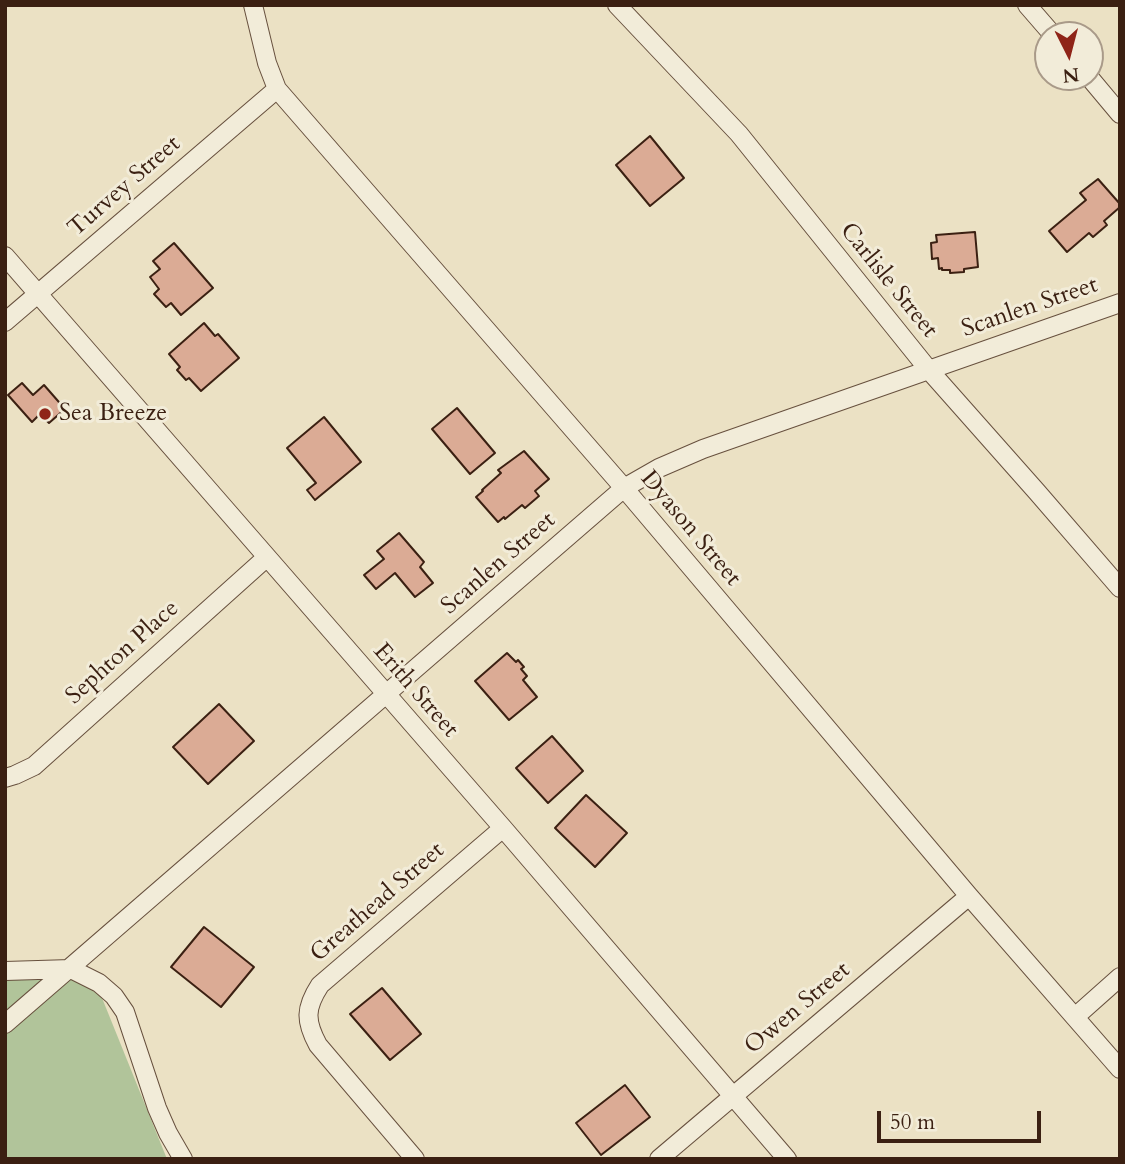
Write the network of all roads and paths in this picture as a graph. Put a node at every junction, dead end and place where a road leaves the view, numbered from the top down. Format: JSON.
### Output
{"nodes":[{"id":1,"x":253,"y":5,"type":"edge"},
{"id":2,"x":617,"y":5,"type":"edge"},
{"id":3,"x":1027,"y":5,"type":"edge"},
{"id":4,"x":1041,"y":21,"type":"edge"},
{"id":5,"x":277,"y":89,"type":"junction"},
{"id":6,"x":1100,"y":91,"type":"edge"},
{"id":7,"x":1120,"y":114,"type":"edge"},
{"id":8,"x":5,"y":256,"type":"edge"},
{"id":9,"x":38,"y":295,"type":"junction"},
{"id":10,"x":1120,"y":303,"type":"edge"},
{"id":11,"x":5,"y":323,"type":"edge"},
{"id":12,"x":928,"y":369,"type":"junction"},
{"id":13,"x":624,"y":488,"type":"junction"},
{"id":14,"x":267,"y":556,"type":"junction"},
{"id":15,"x":1120,"y":588,"type":"edge"},
{"id":16,"x":386,"y":694,"type":"junction"},
{"id":17,"x":5,"y":778,"type":"edge"},
{"id":18,"x":503,"y":828,"type":"junction"},
{"id":19,"x":969,"y":896,"type":"junction"},
{"id":20,"x":71,"y":968,"type":"junction"},
{"id":21,"x":5,"y":971,"type":"edge"},
{"id":22,"x":1120,"y":977,"type":"edge"},
{"id":23,"x":1075,"y":1017,"type":"junction"},
{"id":24,"x":5,"y":1024,"type":"edge"},
{"id":25,"x":1120,"y":1069,"type":"edge"},
{"id":26,"x":733,"y":1096,"type":"junction"},
{"id":27,"x":183,"y":1159,"type":"edge"},
{"id":28,"x":415,"y":1159,"type":"edge"},
{"id":29,"x":659,"y":1159,"type":"edge"},
{"id":30,"x":786,"y":1159,"type":"edge"}],
"edges":[{"from":1,"to":5,"type":"street","name":"Dyason Street"},
{"from":2,"to":12,"type":"street","name":"Carlisle Street"},
{"from":3,"to":4,"type":"street"},
{"from":5,"to":9,"type":"street","name":"Turvey Street"},
{"from":5,"to":13,"type":"street","name":"Dyason Street"},
{"from":6,"to":7,"type":"street"},
{"from":8,"to":9,"type":"street","name":"Erith Street"},
{"from":9,"to":11,"type":"street","name":"Turvey Street"},
{"from":9,"to":14,"type":"street","name":"Erith Street"},
{"from":10,"to":12,"type":"street","name":"Scanlen Street"},
{"from":12,"to":13,"type":"street","name":"Scanlen Street"},
{"from":12,"to":15,"type":"street","name":"Carlisle Street"},
{"from":13,"to":16,"type":"street","name":"Scanlen Street"},
{"from":13,"to":19,"type":"street","name":"Dyason Street"},
{"from":14,"to":16,"type":"street","name":"Erith Street"},
{"from":14,"to":17,"type":"street","name":"Sephton Place"},
{"from":16,"to":18,"type":"street","name":"Erith Street"},
{"from":16,"to":20,"type":"street","name":"Scanlen Street"},
{"from":18,"to":26,"type":"street","name":"Erith Street"},
{"from":18,"to":28,"type":"street","name":"Greathead Street"},
{"from":19,"to":23,"type":"street","name":"Dyason Street"},
{"from":19,"to":26,"type":"street","name":"Owen Street"},
{"from":20,"to":21,"type":"street"},
{"from":20,"to":24,"type":"street","name":"Scanlen Street"},
{"from":20,"to":27,"type":"street"},
{"from":22,"to":23,"type":"street"},
{"from":23,"to":25,"type":"street","name":"Dyason Street"},
{"from":26,"to":29,"type":"street","name":"Owen Street"},
{"from":26,"to":30,"type":"street","name":"Erith Street"}]}
